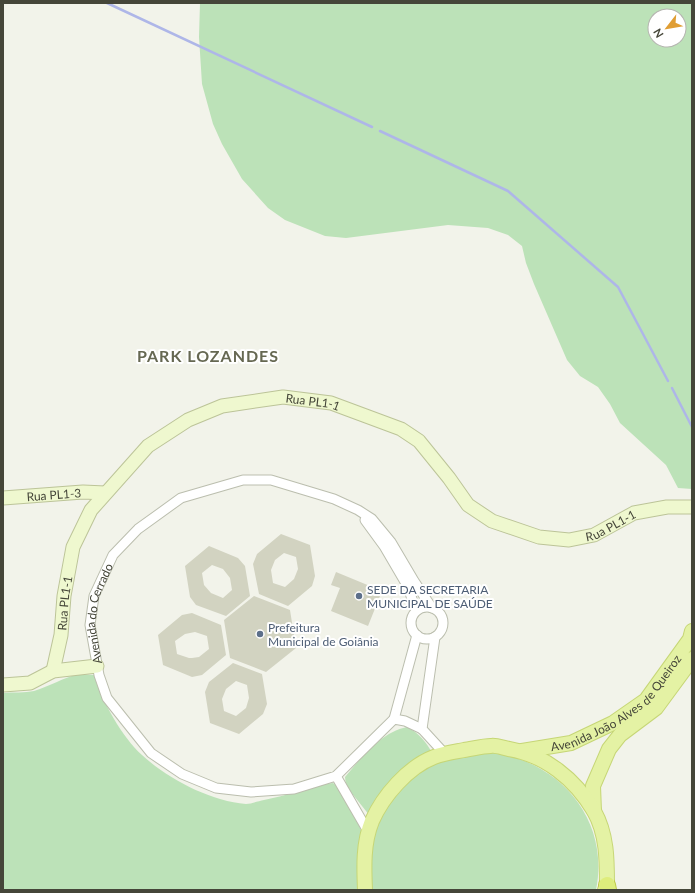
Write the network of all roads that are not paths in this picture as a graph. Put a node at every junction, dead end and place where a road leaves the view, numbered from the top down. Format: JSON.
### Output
{"nodes":[{"id":1,"x":105,"y":494,"type":"junction"},
{"id":2,"x":3,"y":498,"type":"edge"},
{"id":3,"x":352,"y":508,"type":"junction"},
{"id":4,"x":691,"y":509,"type":"edge"},
{"id":5,"x":432,"y":608,"type":"junction"},
{"id":6,"x":416,"y":611,"type":"junction"},
{"id":7,"x":692,"y":631,"type":"edge"},
{"id":8,"x":417,"y":635,"type":"junction"},
{"id":9,"x":435,"y":637,"type":"junction"},
{"id":10,"x":692,"y":659,"type":"edge"},
{"id":11,"x":97,"y":666,"type":"junction"},
{"id":12,"x":53,"y":671,"type":"junction"},
{"id":13,"x":3,"y":685,"type":"edge"},
{"id":14,"x":394,"y":719,"type":"junction"},
{"id":15,"x":422,"y":729,"type":"junction"},
{"id":16,"x":522,"y":751,"type":"junction"},
{"id":17,"x":444,"y":753,"type":"junction"},
{"id":18,"x":336,"y":776,"type":"junction"},
{"id":19,"x":594,"y":811,"type":"junction"},
{"id":20,"x":369,"y":833,"type":"junction"},
{"id":21,"x":607,"y":888,"type":"edge"},
{"id":22,"x":365,"y":890,"type":"edge"}],
"edges":[{"from":1,"to":2,"type":"street","name":"Rua PL1-3"},
{"from":1,"to":4,"type":"street","name":"Rua PL1-1"},
{"from":1,"to":12,"type":"street","name":"Rua PL1-1"},
{"from":3,"to":5,"type":"street","name":"Avenida do Cerrado"},
{"from":3,"to":6,"type":"street","name":"Avenida do Cerrado"},
{"from":3,"to":11,"type":"street","name":"Avenida do Cerrado"},
{"from":5,"to":6,"type":"street"},
{"from":5,"to":9,"type":"street"},
{"from":6,"to":8,"type":"street"},
{"from":7,"to":16,"type":"main road","name":"Avenida João Alves de Queiroz"},
{"from":8,"to":9,"type":"street"},
{"from":8,"to":14,"type":"street"},
{"from":9,"to":15,"type":"street"},
{"from":10,"to":19,"type":"main road","name":"Avenida João Alves de Queiroz"},
{"from":11,"to":12,"type":"street"},
{"from":11,"to":18,"type":"street","name":"Avenida do Cerrado"},
{"from":12,"to":13,"type":"street"},
{"from":14,"to":15,"type":"street"},
{"from":14,"to":18,"type":"street","name":"Avenida do Cerrado"},
{"from":15,"to":17,"type":"street"},
{"from":16,"to":17,"type":"main road"},
{"from":16,"to":19,"type":"main road"},
{"from":17,"to":20,"type":"main road"},
{"from":18,"to":20,"type":"street"},
{"from":19,"to":21,"type":"main road"},
{"from":20,"to":22,"type":"main road"}]}
